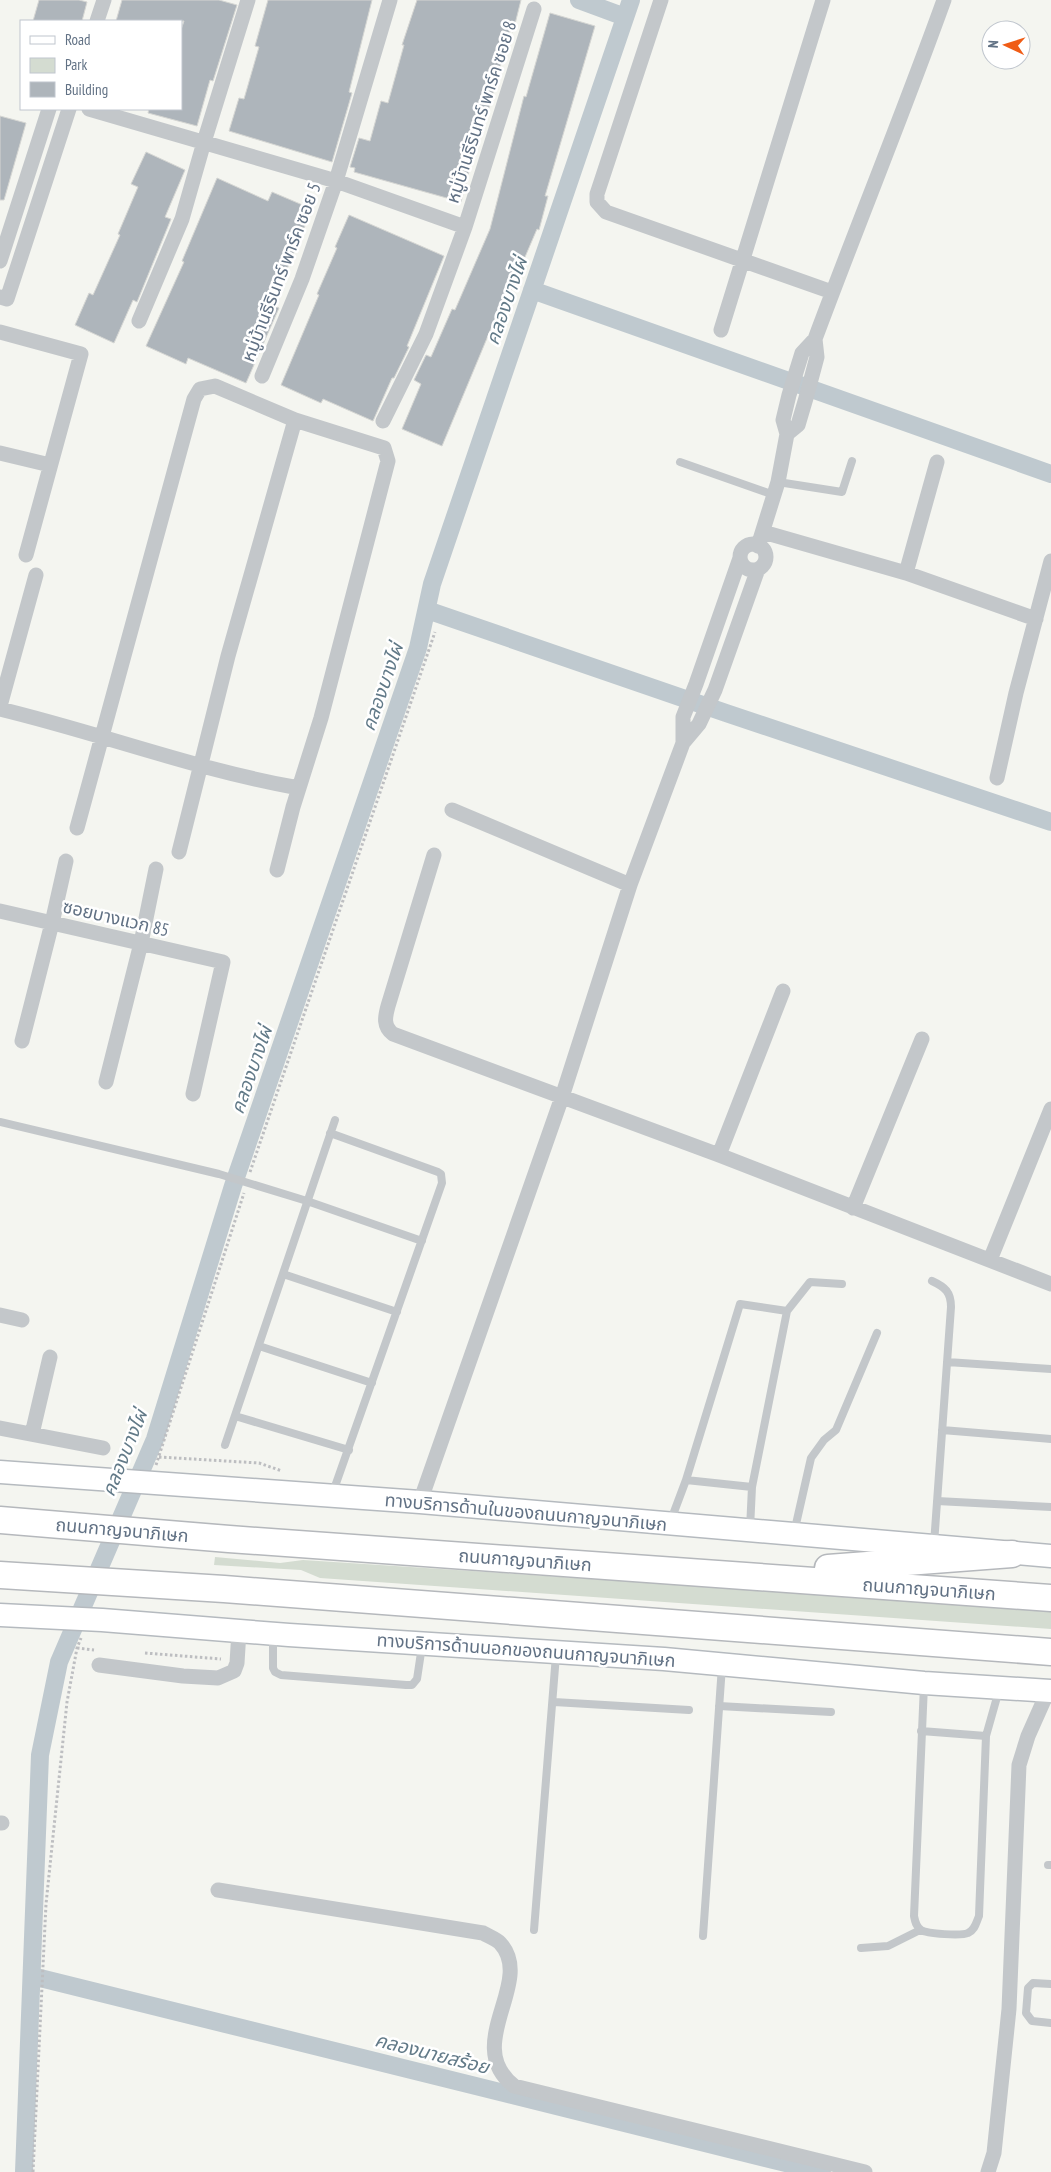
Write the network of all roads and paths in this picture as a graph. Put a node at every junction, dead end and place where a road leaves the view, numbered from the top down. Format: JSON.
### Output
{"nodes":[{"id":1,"x":104,"y":0,"type":"edge"},
{"id":2,"x":248,"y":0,"type":"edge"},
{"id":3,"x":390,"y":0,"type":"edge"},
{"id":4,"x":661,"y":0,"type":"edge"},
{"id":5,"x":823,"y":0,"type":"edge"},
{"id":6,"x":944,"y":0,"type":"edge"},
{"id":7,"x":534,"y":9,"type":"dead end"},
{"id":8,"x":97,"y":20,"type":"edge"},
{"id":9,"x":48,"y":110,"type":"edge"},
{"id":10,"x":69,"y":110,"type":"edge"},
{"id":11,"x":92,"y":110,"type":"edge"},
{"id":12,"x":204,"y":142,"type":"junction"},
{"id":13,"x":336,"y":181,"type":"junction"},
{"id":14,"x":23,"y":188,"type":"junction"},
{"id":15,"x":42,"y":194,"type":"junction"},
{"id":16,"x":465,"y":227,"type":"junction"},
{"id":17,"x":744,"y":260,"type":"junction"},
{"id":18,"x":0,"y":261,"type":"edge"},
{"id":19,"x":832,"y":292,"type":"junction"},
{"id":20,"x":0,"y":297,"type":"edge"},
{"id":21,"x":139,"y":321,"type":"dead end"},
{"id":22,"x":721,"y":330,"type":"dead end"},
{"id":23,"x":0,"y":332,"type":"edge"},
{"id":24,"x":815,"y":340,"type":"junction"},
{"id":25,"x":262,"y":376,"type":"dead end"},
{"id":26,"x":295,"y":420,"type":"junction"},
{"id":27,"x":383,"y":421,"type":"dead end"},
{"id":28,"x":787,"y":434,"type":"junction"},
{"id":29,"x":0,"y":452,"type":"edge"},
{"id":30,"x":852,"y":461,"type":"dead end"},
{"id":31,"x":680,"y":462,"type":"dead end"},
{"id":32,"x":937,"y":462,"type":"dead end"},
{"id":33,"x":50,"y":465,"type":"junction"},
{"id":34,"x":776,"y":488,"type":"junction"},
{"id":35,"x":761,"y":539,"type":"junction"},
{"id":36,"x":26,"y":555,"type":"dead end"},
{"id":37,"x":740,"y":558,"type":"junction"},
{"id":38,"x":1051,"y":561,"type":"edge"},
{"id":39,"x":758,"y":569,"type":"junction"},
{"id":40,"x":906,"y":573,"type":"junction"},
{"id":41,"x":36,"y":575,"type":"dead end"},
{"id":42,"x":1036,"y":618,"type":"junction"},
{"id":43,"x":435,"y":632,"type":"dead end"},
{"id":44,"x":709,"y":646,"type":"junction"},
{"id":45,"x":729,"y":654,"type":"junction"},
{"id":46,"x":0,"y":707,"type":"edge"},
{"id":47,"x":102,"y":737,"type":"junction"},
{"id":48,"x":683,"y":743,"type":"junction"},
{"id":49,"x":200,"y":765,"type":"junction"},
{"id":50,"x":997,"y":778,"type":"dead end"},
{"id":51,"x":299,"y":788,"type":"junction"},
{"id":52,"x":452,"y":810,"type":"dead end"},
{"id":53,"x":77,"y":828,"type":"dead end"},
{"id":54,"x":179,"y":852,"type":"dead end"},
{"id":55,"x":434,"y":856,"type":"dead end"},
{"id":56,"x":66,"y":860,"type":"dead end"},
{"id":57,"x":156,"y":869,"type":"dead end"},
{"id":58,"x":277,"y":870,"type":"dead end"},
{"id":59,"x":630,"y":885,"type":"junction"},
{"id":60,"x":0,"y":911,"type":"edge"},
{"id":61,"x":52,"y":923,"type":"junction"},
{"id":62,"x":141,"y":943,"type":"junction"},
{"id":63,"x":783,"y":990,"type":"dead end"},
{"id":64,"x":922,"y":1039,"type":"dead end"},
{"id":65,"x":22,"y":1041,"type":"dead end"},
{"id":66,"x":106,"y":1082,"type":"dead end"},
{"id":67,"x":193,"y":1094,"type":"dead end"},
{"id":68,"x":562,"y":1097,"type":"junction"},
{"id":69,"x":1051,"y":1109,"type":"edge"},
{"id":70,"x":334,"y":1120,"type":"dead end"},
{"id":71,"x":0,"y":1122,"type":"edge"},
{"id":72,"x":330,"y":1133,"type":"junction"},
{"id":73,"x":719,"y":1155,"type":"junction"},
{"id":74,"x":249,"y":1182,"type":"junction"},
{"id":75,"x":307,"y":1201,"type":"junction"},
{"id":76,"x":853,"y":1208,"type":"junction"},
{"id":77,"x":422,"y":1241,"type":"junction"},
{"id":78,"x":990,"y":1260,"type":"junction"},
{"id":79,"x":283,"y":1274,"type":"junction"},
{"id":80,"x":932,"y":1281,"type":"dead end"},
{"id":81,"x":842,"y":1284,"type":"dead end"},
{"id":82,"x":1051,"y":1284,"type":"edge"},
{"id":83,"x":787,"y":1311,"type":"junction"},
{"id":84,"x":397,"y":1312,"type":"junction"},
{"id":85,"x":0,"y":1315,"type":"edge"},
{"id":86,"x":22,"y":1320,"type":"dead end"},
{"id":87,"x":877,"y":1333,"type":"dead end"},
{"id":88,"x":259,"y":1346,"type":"junction"},
{"id":89,"x":50,"y":1357,"type":"dead end"},
{"id":90,"x":947,"y":1362,"type":"junction"},
{"id":91,"x":1051,"y":1369,"type":"edge"},
{"id":92,"x":372,"y":1383,"type":"junction"},
{"id":93,"x":235,"y":1416,"type":"junction"},
{"id":94,"x":0,"y":1428,"type":"edge"},
{"id":95,"x":942,"y":1430,"type":"junction"},
{"id":96,"x":32,"y":1434,"type":"junction"},
{"id":97,"x":1051,"y":1439,"type":"edge"},
{"id":98,"x":225,"y":1445,"type":"dead end"},
{"id":99,"x":103,"y":1448,"type":"dead end"},
{"id":100,"x":349,"y":1450,"type":"junction"},
{"id":101,"x":159,"y":1456,"type":"junction"},
{"id":102,"x":155,"y":1466,"type":"dead end"},
{"id":103,"x":7,"y":1473,"type":"edge"},
{"id":104,"x":290,"y":1474,"type":"dead end"},
{"id":105,"x":686,"y":1480,"type":"junction"},
{"id":106,"x":752,"y":1487,"type":"junction"},
{"id":107,"x":332,"y":1496,"type":"junction"},
{"id":108,"x":937,"y":1501,"type":"junction"},
{"id":109,"x":420,"y":1502,"type":"junction"},
{"id":110,"x":1051,"y":1507,"type":"edge"},
{"id":111,"x":0,"y":1520,"type":"edge"},
{"id":112,"x":669,"y":1525,"type":"junction"},
{"id":113,"x":750,"y":1531,"type":"junction"},
{"id":114,"x":794,"y":1535,"type":"junction"},
{"id":115,"x":934,"y":1546,"type":"junction"},
{"id":116,"x":1012,"y":1554,"type":"junction"},
{"id":117,"x":1051,"y":1556,"type":"edge"},
{"id":118,"x":0,"y":1575,"type":"edge"},
{"id":119,"x":745,"y":1575,"type":"junction"},
{"id":120,"x":1051,"y":1598,"type":"edge"},
{"id":121,"x":9,"y":1616,"type":"edge"},
{"id":122,"x":85,"y":1630,"type":"dead end"},
{"id":123,"x":239,"y":1631,"type":"junction"},
{"id":124,"x":273,"y":1634,"type":"junction"},
{"id":125,"x":422,"y":1643,"type":"junction"},
{"id":126,"x":77,"y":1648,"type":"junction"},
{"id":127,"x":981,"y":1648,"type":"junction"},
{"id":128,"x":1051,"y":1652,"type":"edge"},
{"id":129,"x":142,"y":1653,"type":"dead end"},
{"id":130,"x":556,"y":1653,"type":"junction"},
{"id":131,"x":98,"y":1657,"type":"joint"},
{"id":132,"x":227,"y":1659,"type":"dead end"},
{"id":133,"x":1051,"y":1662,"type":"edge"},
{"id":134,"x":722,"y":1664,"type":"junction"},
{"id":135,"x":924,"y":1683,"type":"junction"},
{"id":136,"x":1000,"y":1688,"type":"junction"},
{"id":137,"x":1050,"y":1691,"type":"edge"},
{"id":138,"x":554,"y":1702,"type":"junction"},
{"id":139,"x":719,"y":1706,"type":"junction"},
{"id":140,"x":689,"y":1710,"type":"dead end"},
{"id":141,"x":830,"y":1712,"type":"dead end"},
{"id":142,"x":921,"y":1731,"type":"junction"},
{"id":143,"x":986,"y":1736,"type":"junction"},
{"id":144,"x":218,"y":1890,"type":"dead end"},
{"id":145,"x":534,"y":1930,"type":"dead end"},
{"id":146,"x":920,"y":1930,"type":"junction"},
{"id":147,"x":703,"y":1936,"type":"dead end"},
{"id":148,"x":861,"y":1948,"type":"dead end"},
{"id":149,"x":1051,"y":1984,"type":"edge"},
{"id":150,"x":1051,"y":2023,"type":"edge"},
{"id":151,"x":33,"y":2172,"type":"edge"},
{"id":152,"x":864,"y":2172,"type":"edge"},
{"id":153,"x":988,"y":2172,"type":"edge"}],
"edges":[{"from":1,"to":8,"type":"street"},
{"from":2,"to":12,"type":"street"},
{"from":3,"to":13,"type":"street","name":"หมู่บ้านธีรินทร์ พาร์ค ซอย 5"},
{"from":4,"to":17,"type":"street"},
{"from":5,"to":17,"type":"street"},
{"from":6,"to":19,"type":"street"},
{"from":7,"to":16,"type":"street","name":"หมู่บ้านธีรินทร์ พาร์ค ซอย 8"},
{"from":9,"to":14,"type":"street"},
{"from":10,"to":15,"type":"street"},
{"from":11,"to":12,"type":"street"},
{"from":12,"to":13,"type":"street"},
{"from":12,"to":21,"type":"street"},
{"from":13,"to":16,"type":"street"},
{"from":13,"to":25,"type":"street","name":"หมู่บ้านธีรินทร์ พาร์ค ซอย 5"},
{"from":14,"to":15,"type":"street"},
{"from":14,"to":18,"type":"street"},
{"from":15,"to":20,"type":"street"},
{"from":16,"to":27,"type":"street","name":"หมู่บ้านธีรินทร์ พาร์ค ซอย 8"},
{"from":17,"to":19,"type":"street"},
{"from":17,"to":22,"type":"street"},
{"from":19,"to":24,"type":"street"},
{"from":23,"to":33,"type":"street"},
{"from":24,"to":28,"type":"street"},
{"from":24,"to":28,"type":"street"},
{"from":26,"to":47,"type":"street"},
{"from":26,"to":49,"type":"street"},
{"from":26,"to":51,"type":"street"},
{"from":28,"to":34,"type":"street"},
{"from":29,"to":33,"type":"street"},
{"from":30,"to":34,"type":"lane"},
{"from":31,"to":34,"type":"lane"},
{"from":32,"to":40,"type":"street"},
{"from":33,"to":36,"type":"street"},
{"from":34,"to":35,"type":"street"},
{"from":35,"to":37,"type":"street"},
{"from":35,"to":39,"type":"street"},
{"from":35,"to":40,"type":"street"},
{"from":37,"to":39,"type":"street"},
{"from":37,"to":44,"type":"street"},
{"from":38,"to":42,"type":"street"},
{"from":39,"to":45,"type":"street"},
{"from":40,"to":42,"type":"street"},
{"from":41,"to":46,"type":"street"},
{"from":42,"to":50,"type":"street"},
{"from":43,"to":74,"type":"path"},
{"from":44,"to":45,"type":"street"},
{"from":44,"to":48,"type":"street"},
{"from":45,"to":48,"type":"street"},
{"from":46,"to":47,"type":"street"},
{"from":47,"to":49,"type":"street"},
{"from":47,"to":53,"type":"street"},
{"from":48,"to":59,"type":"street"},
{"from":49,"to":51,"type":"street"},
{"from":49,"to":54,"type":"street"},
{"from":51,"to":58,"type":"street"},
{"from":52,"to":59,"type":"street"},
{"from":55,"to":68,"type":"street"},
{"from":56,"to":61,"type":"street"},
{"from":57,"to":62,"type":"street"},
{"from":59,"to":68,"type":"street"},
{"from":60,"to":61,"type":"street","name":"ซอยบางแวก 85"},
{"from":61,"to":62,"type":"street","name":"ซอยบางแวก 85"},
{"from":61,"to":65,"type":"street"},
{"from":62,"to":66,"type":"street"},
{"from":62,"to":67,"type":"street","name":"ซอยบางแวก 85"},
{"from":63,"to":73,"type":"street"},
{"from":64,"to":76,"type":"street"},
{"from":68,"to":73,"type":"street"},
{"from":68,"to":109,"type":"street"},
{"from":69,"to":78,"type":"street"},
{"from":70,"to":72,"type":"lane"},
{"from":71,"to":74,"type":"lane"},
{"from":72,"to":75,"type":"lane"},
{"from":72,"to":77,"type":"lane"},
{"from":73,"to":76,"type":"street"},
{"from":74,"to":75,"type":"lane"},
{"from":74,"to":101,"type":"path"},
{"from":75,"to":77,"type":"lane"},
{"from":75,"to":79,"type":"lane"},
{"from":76,"to":78,"type":"street"},
{"from":77,"to":84,"type":"lane"},
{"from":78,"to":82,"type":"street"},
{"from":79,"to":84,"type":"lane"},
{"from":79,"to":88,"type":"lane"},
{"from":80,"to":90,"type":"lane"},
{"from":81,"to":83,"type":"lane"},
{"from":83,"to":105,"type":"lane"},
{"from":83,"to":106,"type":"lane"},
{"from":84,"to":92,"type":"lane"},
{"from":85,"to":86,"type":"street"},
{"from":87,"to":114,"type":"lane"},
{"from":88,"to":92,"type":"lane"},
{"from":88,"to":93,"type":"lane"},
{"from":89,"to":96,"type":"street"},
{"from":90,"to":91,"type":"lane"},
{"from":90,"to":95,"type":"lane"},
{"from":92,"to":100,"type":"lane"},
{"from":93,"to":98,"type":"lane"},
{"from":93,"to":100,"type":"lane"},
{"from":94,"to":96,"type":"street"},
{"from":95,"to":97,"type":"lane"},
{"from":95,"to":108,"type":"lane"},
{"from":96,"to":99,"type":"street"},
{"from":100,"to":107,"type":"lane"},
{"from":101,"to":102,"type":"path"},
{"from":101,"to":104,"type":"path"},
{"from":103,"to":107,"type":"main road","name":"ทางบริการด้านในของถนนกาญจนาภิเษก"},
{"from":105,"to":106,"type":"lane"},
{"from":105,"to":112,"type":"lane"},
{"from":106,"to":113,"type":"lane"},
{"from":107,"to":109,"type":"main road","name":"ทางบริการด้านในของถนนกาญจนาภิเษก"},
{"from":108,"to":110,"type":"lane"},
{"from":108,"to":115,"type":"lane"},
{"from":109,"to":112,"type":"main road","name":"ทางบริการด้านในของถนนกาญจนาภิเษก"},
{"from":111,"to":119,"type":"highway","name":"ถนนกาญจนาภิเษก"},
{"from":112,"to":113,"type":"main road","name":"ทางบริการด้านในของถนนกาญจนาภิเษก"},
{"from":113,"to":114,"type":"main road","name":"ทางบริการด้านในของถนนกาญจนาภิเษก"},
{"from":114,"to":115,"type":"main road","name":"ทางบริการด้านในของถนนกาญจนาภิเษก"},
{"from":115,"to":116,"type":"main road","name":"ทางบริการด้านในของถนนกาญจนาภิเษก"},
{"from":116,"to":117,"type":"main road","name":"ทางบริการด้านในของถนนกาญจนาภิเษก"},
{"from":116,"to":119,"type":"highway"},
{"from":118,"to":127,"type":"highway"},
{"from":119,"to":120,"type":"highway","name":"ถนนกาญจนาภิเษก"},
{"from":121,"to":123,"type":"main road","name":"ทางบริการด้านนอกของถนนกาญจนาภิเษก"},
{"from":122,"to":126,"type":"path"},
{"from":123,"to":124,"type":"main road","name":"ทางบริการด้านนอกของถนนกาญจนาภิเษก"},
{"from":123,"to":131,"type":"street"},
{"from":124,"to":125,"type":"main road","name":"ทางบริการด้านนอกของถนนกาญจนาภิเษก"},
{"from":124,"to":125,"type":"lane"},
{"from":125,"to":130,"type":"main road","name":"ทางบริการด้านนอกของถนนกาญจนาภิเษก"},
{"from":126,"to":131,"type":"path"},
{"from":126,"to":151,"type":"path"},
{"from":127,"to":128,"type":"highway"},
{"from":127,"to":133,"type":"highway"},
{"from":129,"to":132,"type":"path"},
{"from":130,"to":134,"type":"main road","name":"ทางบริการด้านนอกของถนนกาญจนาภิเษก"},
{"from":130,"to":138,"type":"lane"},
{"from":134,"to":135,"type":"main road","name":"ทางบริการด้านนอกของถนนกาญจนาภิเษก"},
{"from":134,"to":139,"type":"lane"},
{"from":135,"to":136,"type":"main road","name":"ทางบริการด้านนอกของถนนกาญจนาภิเษก"},
{"from":135,"to":142,"type":"lane"},
{"from":136,"to":137,"type":"main road","name":"ทางบริการด้านนอกของถนนกาญจนาภิเษก"},
{"from":136,"to":143,"type":"lane"},
{"from":137,"to":153,"type":"street"},
{"from":138,"to":140,"type":"lane"},
{"from":138,"to":145,"type":"lane"},
{"from":139,"to":141,"type":"lane"},
{"from":139,"to":147,"type":"lane"},
{"from":142,"to":143,"type":"lane"},
{"from":142,"to":146,"type":"lane"},
{"from":143,"to":146,"type":"lane"},
{"from":144,"to":152,"type":"street"},
{"from":146,"to":148,"type":"lane"},
{"from":149,"to":150,"type":"lane"}]}
